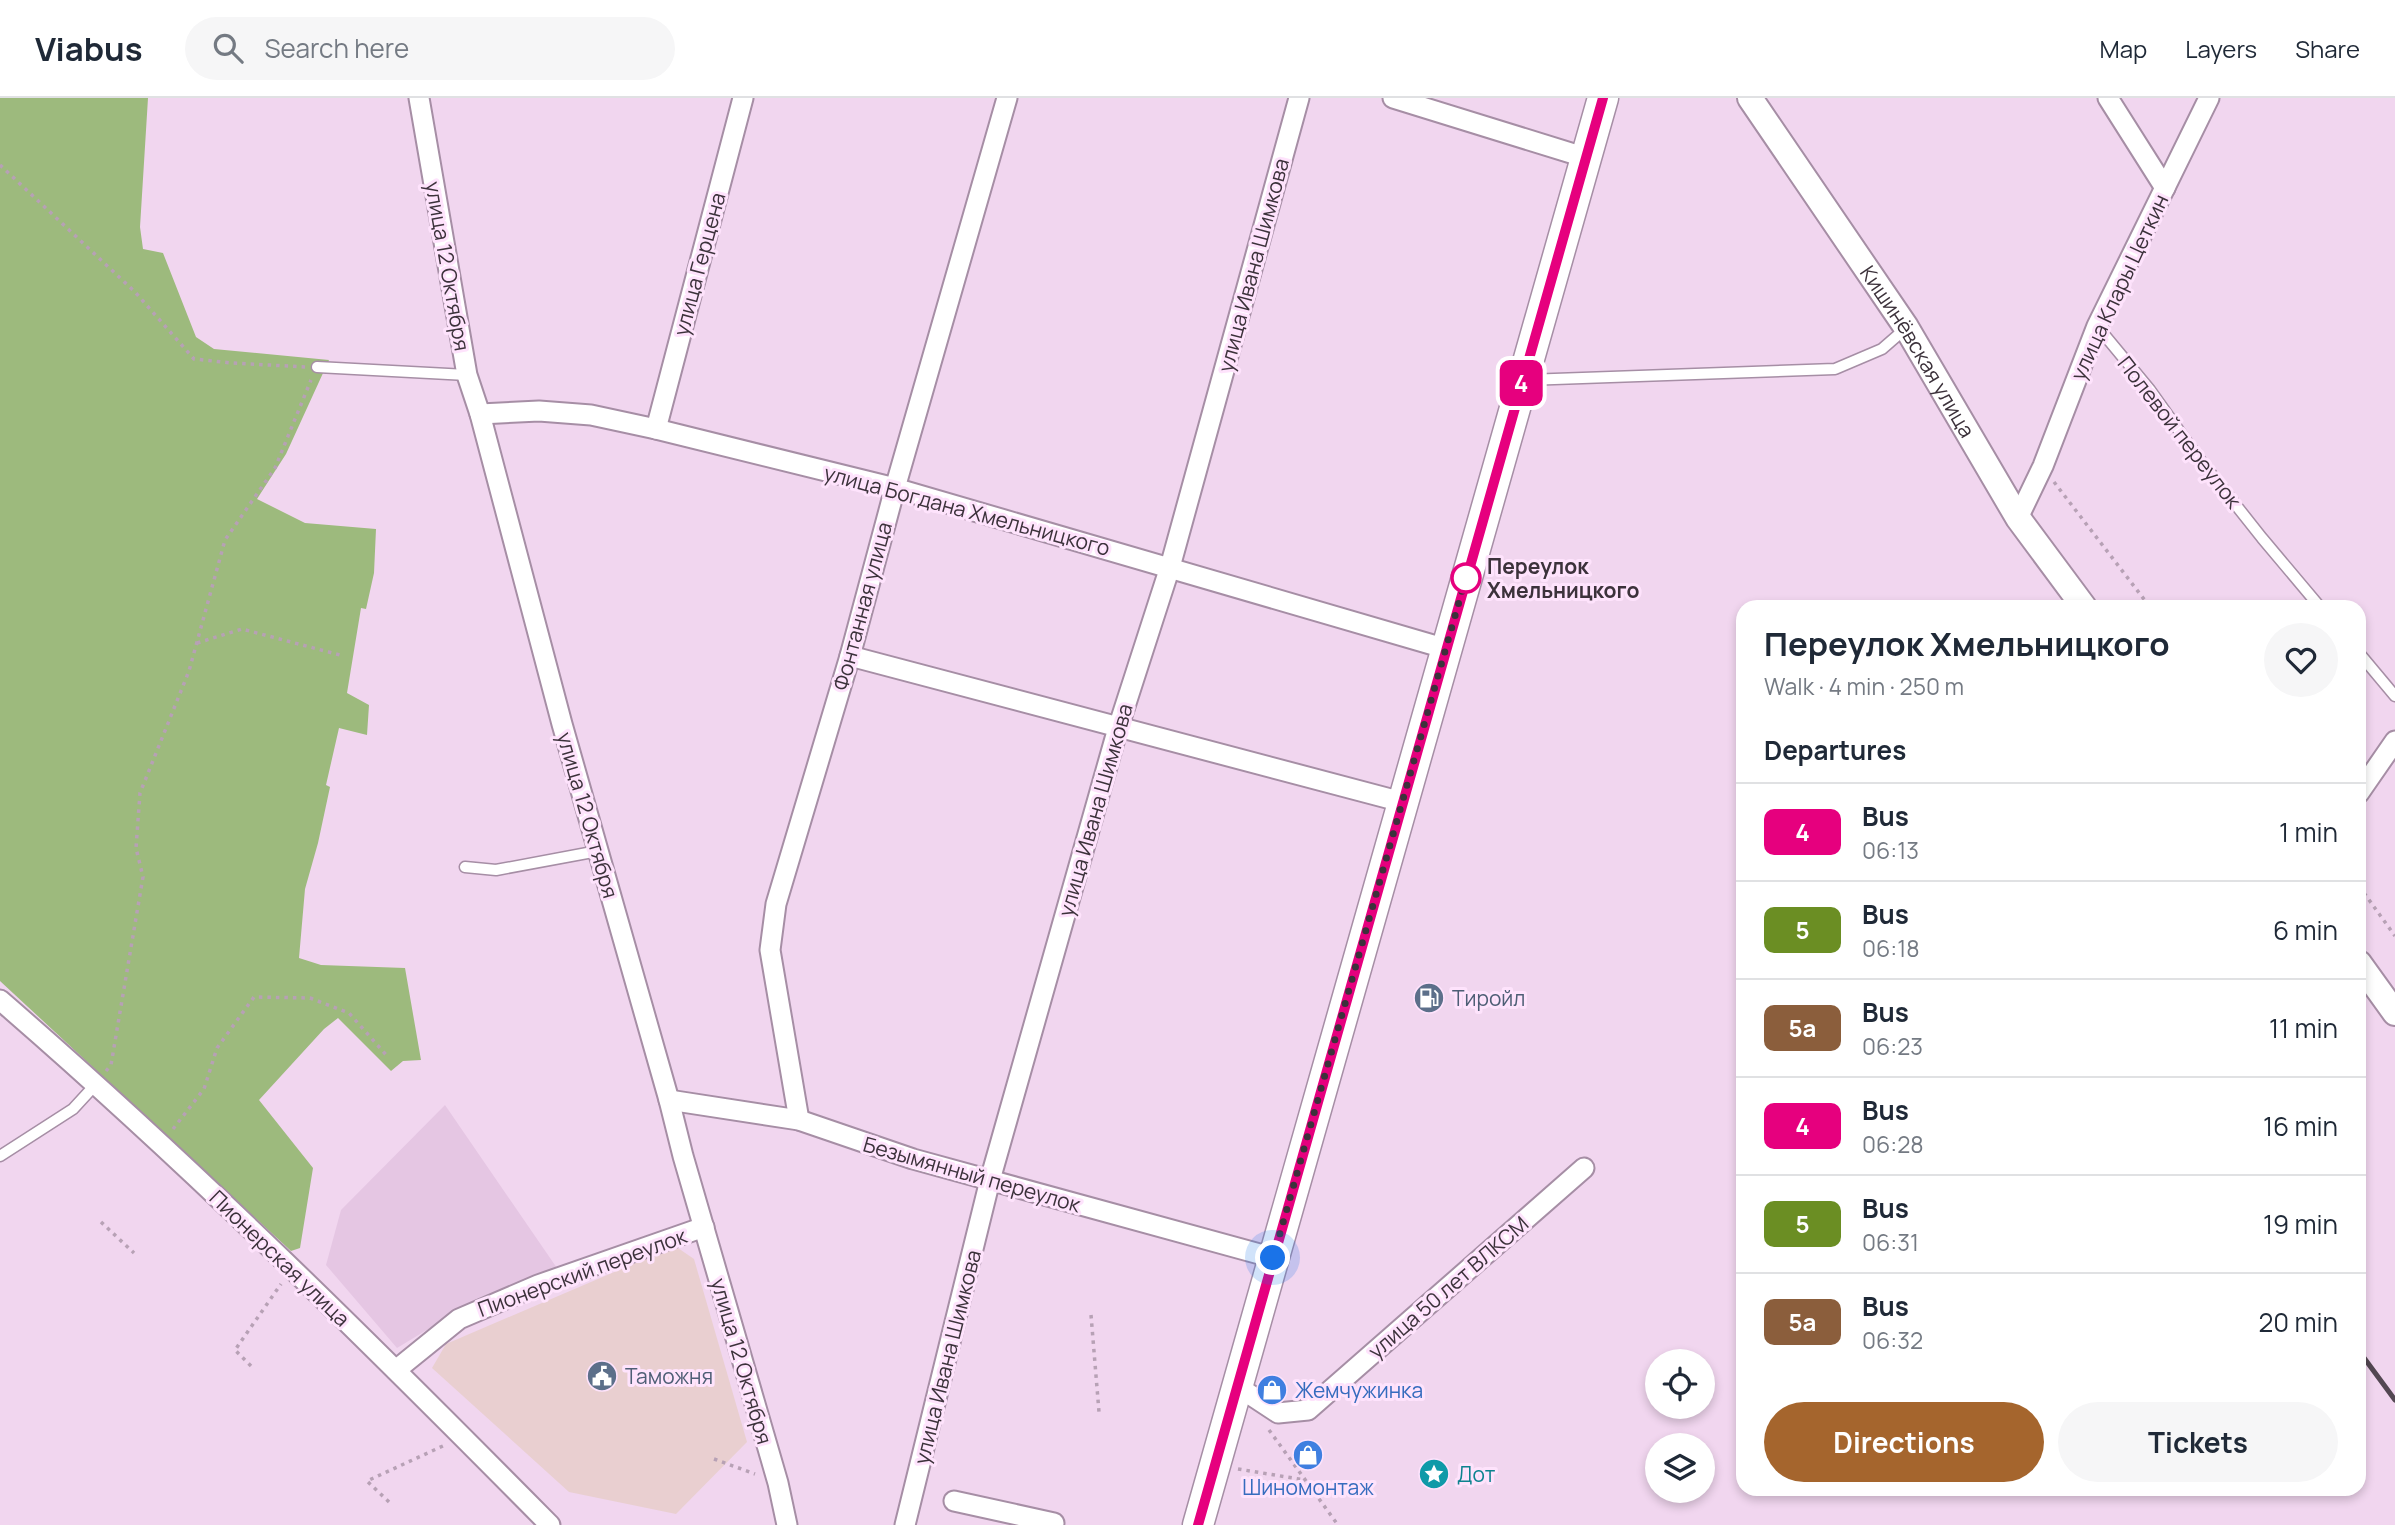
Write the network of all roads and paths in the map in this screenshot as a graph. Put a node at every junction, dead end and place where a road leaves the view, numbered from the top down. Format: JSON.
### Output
{"nodes":[{"id":1,"x":419,"y":98,"type":"edge"},
{"id":2,"x":743,"y":98,"type":"edge"},
{"id":3,"x":1007,"y":98,"type":"edge"},
{"id":4,"x":1299,"y":98,"type":"edge"},
{"id":5,"x":1393,"y":98,"type":"edge"},
{"id":6,"x":1603,"y":98,"type":"edge"},
{"id":7,"x":1750,"y":98,"type":"edge"},
{"id":8,"x":2108,"y":98,"type":"edge"},
{"id":9,"x":2209,"y":98,"type":"edge"},
{"id":10,"x":1587,"y":158,"type":"junction"},
{"id":11,"x":0,"y":165,"type":"edge"},
{"id":12,"x":2165,"y":188,"type":"junction"},
{"id":13,"x":2097,"y":326,"type":"junction"},
{"id":14,"x":1906,"y":327,"type":"junction"},
{"id":15,"x":317,"y":367,"type":"junction"},
{"id":16,"x":467,"y":375,"type":"junction"},
{"id":17,"x":1521,"y":380,"type":"junction"},
{"id":18,"x":480,"y":414,"type":"junction"},
{"id":19,"x":656,"y":429,"type":"junction"},
{"id":20,"x":2043,"y":466,"type":"junction"},
{"id":21,"x":895,"y":488,"type":"junction"},
{"id":22,"x":2018,"y":518,"type":"junction"},
{"id":23,"x":1170,"y":567,"type":"junction"},
{"id":24,"x":2079,"y":600,"type":"edge"},
{"id":25,"x":2145,"y":600,"type":"edge"},
{"id":26,"x":2314,"y":600,"type":"edge"},
{"id":27,"x":197,"y":643,"type":"junction"},
{"id":28,"x":1447,"y":649,"type":"junction"},
{"id":29,"x":340,"y":655,"type":"dead end"},
{"id":30,"x":849,"y":656,"type":"junction"},
{"id":31,"x":2366,"y":661,"type":"edge"},
{"id":32,"x":2395,"y":696,"type":"edge"},
{"id":33,"x":1118,"y":728,"type":"junction"},
{"id":34,"x":2395,"y":741,"type":"edge"},
{"id":35,"x":2366,"y":783,"type":"edge"},
{"id":36,"x":1402,"y":802,"type":"junction"},
{"id":37,"x":598,"y":851,"type":"junction"},
{"id":38,"x":465,"y":867,"type":"dead end"},
{"id":39,"x":2366,"y":896,"type":"edge"},
{"id":40,"x":2395,"y":936,"type":"edge"},
{"id":41,"x":2366,"y":973,"type":"edge"},
{"id":42,"x":0,"y":1000,"type":"edge"},
{"id":43,"x":2395,"y":1013,"type":"edge"},
{"id":44,"x":388,"y":1056,"type":"dead end"},
{"id":45,"x":97,"y":1084,"type":"junction"},
{"id":46,"x":669,"y":1100,"type":"junction"},
{"id":47,"x":799,"y":1120,"type":"junction"},
{"id":48,"x":170,"y":1152,"type":"junction"},
{"id":49,"x":0,"y":1156,"type":"edge"},
{"id":50,"x":1584,"y":1168,"type":"dead end"},
{"id":51,"x":990,"y":1180,"type":"junction"},
{"id":52,"x":101,"y":1222,"type":"dead end"},
{"id":53,"x":704,"y":1227,"type":"junction"},
{"id":54,"x":134,"y":1253,"type":"dead end"},
{"id":55,"x":1273,"y":1258,"type":"junction"},
{"id":56,"x":291,"y":1270,"type":"junction"},
{"id":57,"x":1091,"y":1315,"type":"dead end"},
{"id":58,"x":251,"y":1366,"type":"dead end"},
{"id":59,"x":396,"y":1370,"type":"junction"},
{"id":60,"x":1237,"y":1386,"type":"junction"},
{"id":61,"x":1099,"y":1412,"type":"dead end"},
{"id":62,"x":1268,"y":1428,"type":"dead end"},
{"id":63,"x":463,"y":1437,"type":"junction"},
{"id":64,"x":715,"y":1459,"type":"dead end"},
{"id":65,"x":1215,"y":1466,"type":"junction"},
{"id":66,"x":1305,"y":1480,"type":"junction"},
{"id":67,"x":778,"y":1483,"type":"junction"},
{"id":68,"x":389,"y":1502,"type":"dead end"},
{"id":69,"x":954,"y":1502,"type":"dead end"},
{"id":70,"x":1054,"y":1523,"type":"dead end"},
{"id":71,"x":550,"y":1525,"type":"edge"},
{"id":72,"x":787,"y":1525,"type":"edge"},
{"id":73,"x":905,"y":1525,"type":"edge"},
{"id":74,"x":1198,"y":1525,"type":"edge"},
{"id":75,"x":1338,"y":1525,"type":"edge"}],
"edges":[{"from":1,"to":16,"type":"street","name":"улица 12 Октября"},
{"from":2,"to":19,"type":"street","name":"улица Герцена"},
{"from":3,"to":21,"type":"street","name":"Фонтанная улица"},
{"from":4,"to":23,"type":"street","name":"улица Ивана Шимкова"},
{"from":5,"to":10,"type":"street"},
{"from":6,"to":10,"type":"main road"},
{"from":7,"to":14,"type":"street","name":"Кишинёвская улица"},
{"from":8,"to":12,"type":"street"},
{"from":9,"to":12,"type":"street","name":"улица Клары Цеткин"},
{"from":10,"to":17,"type":"main road"},
{"from":11,"to":15,"type":"path"},
{"from":12,"to":13,"type":"street","name":"улица Клары Цеткин"},
{"from":13,"to":20,"type":"street","name":"улица Клары Цеткин"},
{"from":13,"to":26,"type":"lane","name":"Полевой переулок"},
{"from":14,"to":17,"type":"lane"},
{"from":14,"to":22,"type":"street","name":"Кишинёвская улица"},
{"from":15,"to":16,"type":"lane"},
{"from":15,"to":27,"type":"path"},
{"from":16,"to":18,"type":"street","name":"улица 12 Октября"},
{"from":17,"to":28,"type":"main road"},
{"from":18,"to":19,"type":"street","name":"улица Богдана Хмельницкого"},
{"from":18,"to":37,"type":"street","name":"улица 12 Октября"},
{"from":19,"to":21,"type":"street","name":"улица Богдана Хмельницкого"},
{"from":20,"to":22,"type":"street","name":"улица Клары Цеткин"},
{"from":20,"to":25,"type":"path"},
{"from":21,"to":23,"type":"street","name":"улица Богдана Хмельницкого"},
{"from":21,"to":30,"type":"street","name":"Фонтанная улица"},
{"from":22,"to":24,"type":"street","name":"Кишинёвская улица"},
{"from":23,"to":28,"type":"street","name":"улица Богдана Хмельницкого"},
{"from":23,"to":33,"type":"street","name":"улица Ивана Шимкова"},
{"from":27,"to":29,"type":"path"},
{"from":27,"to":45,"type":"path"},
{"from":28,"to":36,"type":"main road"},
{"from":30,"to":33,"type":"street"},
{"from":30,"to":47,"type":"street","name":"Фонтанная улица"},
{"from":31,"to":32,"type":"lane"},
{"from":33,"to":36,"type":"street"},
{"from":33,"to":51,"type":"street","name":"улица Ивана Шимкова"},
{"from":34,"to":35,"type":"street"},
{"from":36,"to":55,"type":"main road"},
{"from":37,"to":38,"type":"lane"},
{"from":37,"to":46,"type":"street","name":"улица 12 Октября"},
{"from":39,"to":40,"type":"path"},
{"from":41,"to":43,"type":"street"},
{"from":42,"to":45,"type":"street","name":"Пионерская улица"},
{"from":44,"to":48,"type":"path"},
{"from":45,"to":48,"type":"street","name":"Пионерская улица"},
{"from":45,"to":49,"type":"lane"},
{"from":46,"to":47,"type":"street","name":"Безымянный переулок"},
{"from":46,"to":53,"type":"street","name":"улица 12 Октября"},
{"from":47,"to":51,"type":"street","name":"Безымянный переулок"},
{"from":48,"to":56,"type":"street","name":"Пионерская улица"},
{"from":50,"to":60,"type":"street","name":"улица 50 лет ВЛКСМ"},
{"from":51,"to":55,"type":"street","name":"Безымянный переулок"},
{"from":51,"to":73,"type":"street","name":"улица Ивана Шимкова"},
{"from":52,"to":54,"type":"path"},
{"from":53,"to":59,"type":"street","name":"Пионерский переулок"},
{"from":53,"to":67,"type":"street","name":"улица 12 Октября"},
{"from":55,"to":60,"type":"main road"},
{"from":56,"to":58,"type":"path"},
{"from":56,"to":59,"type":"street","name":"Пионерская улица"},
{"from":57,"to":61,"type":"path"},
{"from":59,"to":63,"type":"street","name":"Пионерская улица"},
{"from":60,"to":65,"type":"main road"},
{"from":62,"to":66,"type":"path"},
{"from":63,"to":68,"type":"path"},
{"from":63,"to":71,"type":"street","name":"Пионерская улица"},
{"from":64,"to":67,"type":"path"},
{"from":65,"to":66,"type":"path"},
{"from":65,"to":74,"type":"main road"},
{"from":66,"to":75,"type":"path"},
{"from":67,"to":72,"type":"street","name":"улица 12 Октября"},
{"from":69,"to":70,"type":"street"}]}
